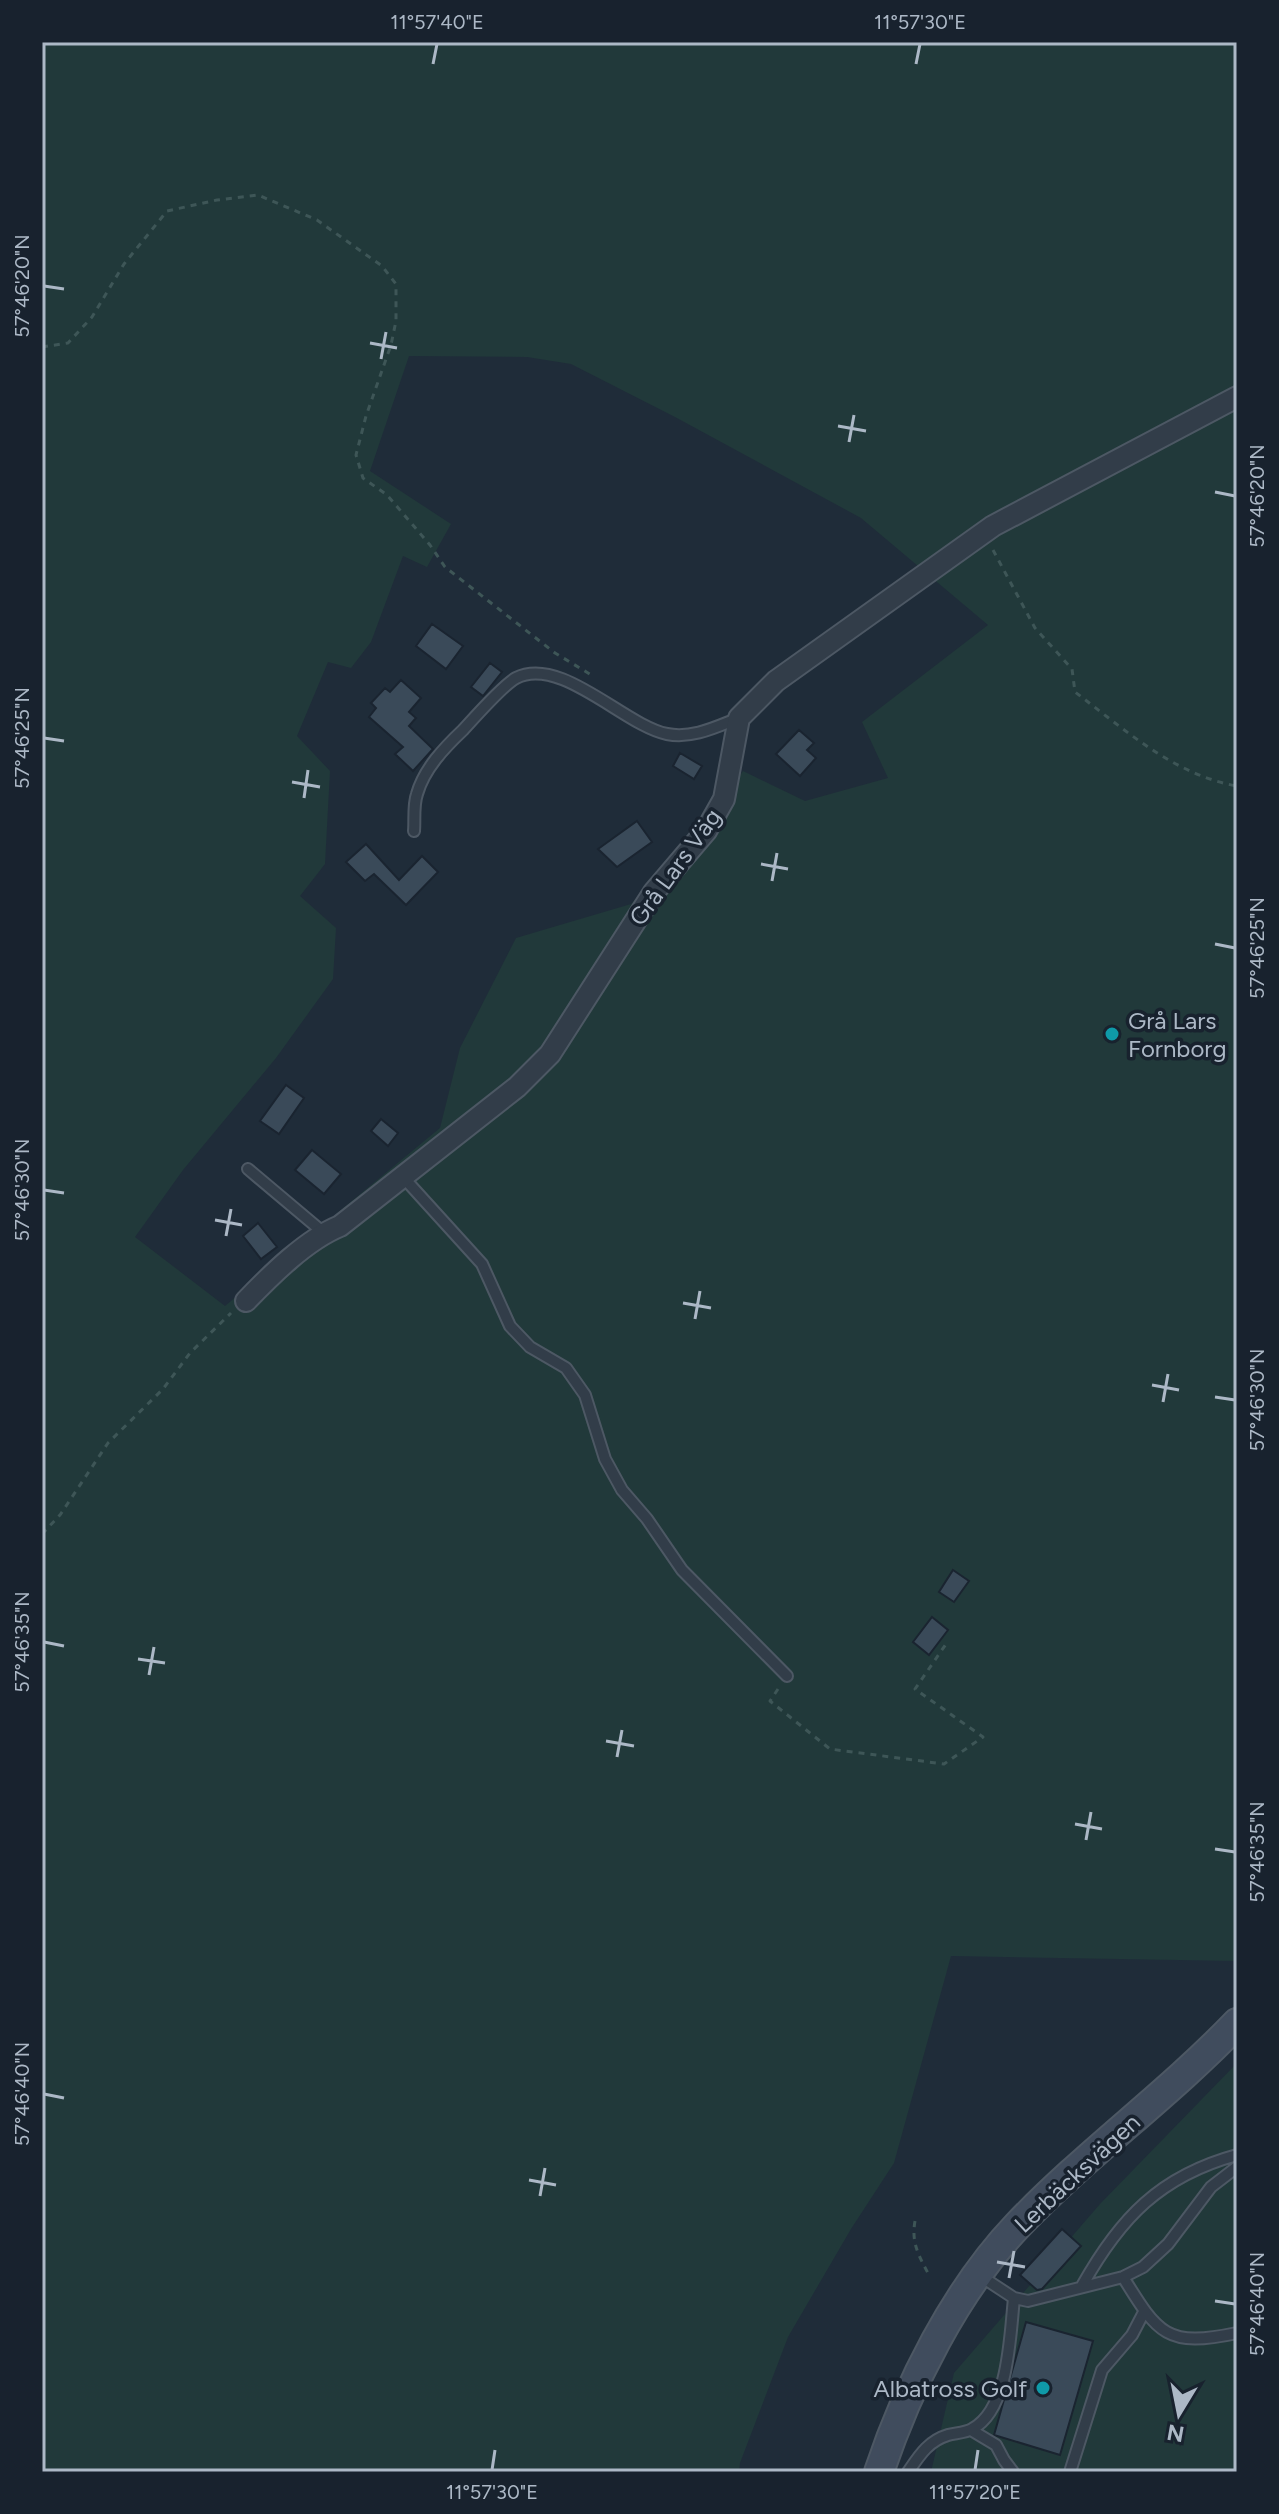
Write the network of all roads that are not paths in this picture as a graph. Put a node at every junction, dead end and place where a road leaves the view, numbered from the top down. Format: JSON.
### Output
{"nodes":[{"id":1,"x":1237,"y":397,"type":"edge"},
{"id":2,"x":739,"y":718,"type":"junction"},
{"id":3,"x":414,"y":831,"type":"dead end"},
{"id":4,"x":248,"y":1169,"type":"dead end"},
{"id":5,"x":403,"y":1177,"type":"junction"},
{"id":6,"x":324,"y":1233,"type":"junction"},
{"id":7,"x":246,"y":1301,"type":"road end"},
{"id":8,"x":787,"y":1676,"type":"road end"},
{"id":9,"x":1237,"y":2023,"type":"edge"},
{"id":10,"x":1237,"y":2155,"type":"edge"},
{"id":11,"x":1237,"y":2167,"type":"edge"},
{"id":12,"x":978,"y":2274,"type":"junction"},
{"id":13,"x":1123,"y":2277,"type":"junction"},
{"id":14,"x":1082,"y":2286,"type":"junction"},
{"id":15,"x":1014,"y":2298,"type":"junction"},
{"id":16,"x":1144,"y":2312,"type":"junction"},
{"id":17,"x":1237,"y":2333,"type":"edge"},
{"id":18,"x":971,"y":2430,"type":"junction"},
{"id":19,"x":879,"y":2472,"type":"edge"},
{"id":20,"x":908,"y":2472,"type":"edge"},
{"id":21,"x":1013,"y":2472,"type":"edge"},
{"id":22,"x":1070,"y":2472,"type":"edge"}],
"edges":[{"from":1,"to":2,"type":"street"},
{"from":2,"to":3,"type":"lane"},
{"from":2,"to":5,"type":"street","name":"Grå Lars Väg"},
{"from":4,"to":6,"type":"lane"},
{"from":5,"to":6,"type":"street","name":"Grå Lars Väg"},
{"from":5,"to":8,"type":"lane"},
{"from":6,"to":7,"type":"street","name":"Grå Lars Väg"},
{"from":9,"to":12,"type":"street","name":"Lerbäcksvägen"},
{"from":10,"to":14,"type":"lane"},
{"from":11,"to":13,"type":"lane"},
{"from":12,"to":15,"type":"lane"},
{"from":12,"to":19,"type":"street","name":"Lerbäcksvägen"},
{"from":13,"to":14,"type":"lane"},
{"from":13,"to":16,"type":"lane"},
{"from":14,"to":15,"type":"lane"},
{"from":15,"to":18,"type":"lane"},
{"from":16,"to":17,"type":"lane"},
{"from":16,"to":22,"type":"lane"},
{"from":18,"to":20,"type":"lane"},
{"from":18,"to":21,"type":"lane"}]}
